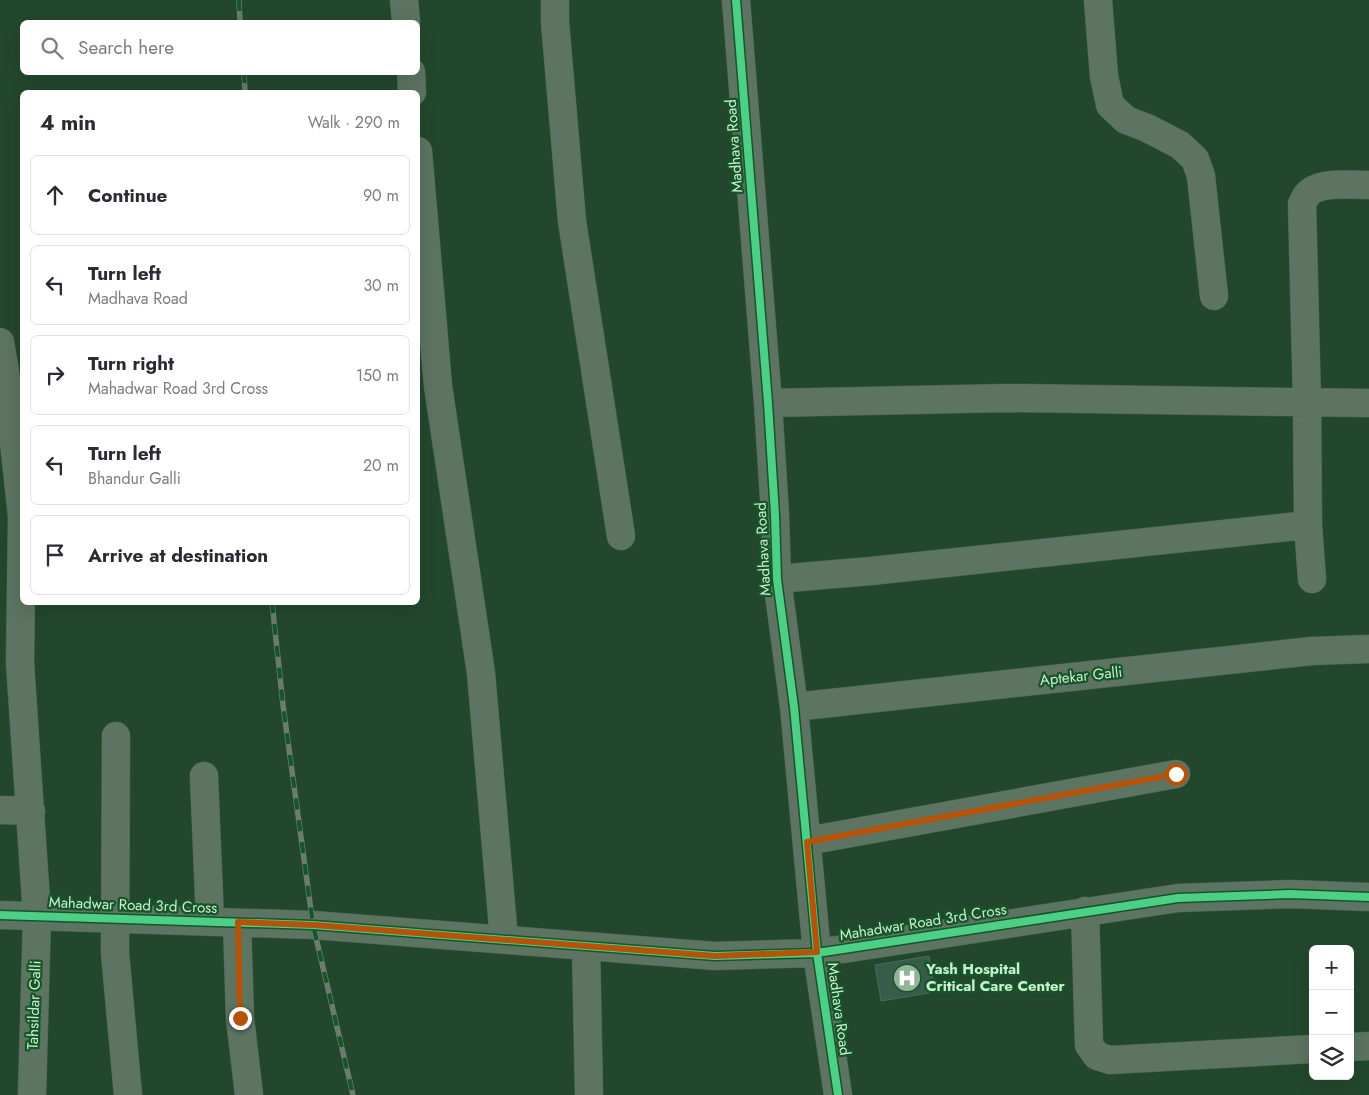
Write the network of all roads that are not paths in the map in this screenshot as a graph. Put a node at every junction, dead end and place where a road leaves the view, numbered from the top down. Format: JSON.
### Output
{"nodes":[{"id":1,"x":404,"y":0,"type":"edge"},
{"id":2,"x":555,"y":0,"type":"edge"},
{"id":3,"x":736,"y":0,"type":"edge"},
{"id":4,"x":1098,"y":0,"type":"edge"},
{"id":5,"x":406,"y":20,"type":"edge"},
{"id":6,"x":411,"y":75,"type":"edge"},
{"id":7,"x":412,"y":90,"type":"edge"},
{"id":8,"x":420,"y":174,"type":"edge"},
{"id":9,"x":1369,"y":185,"type":"edge"},
{"id":10,"x":1214,"y":296,"type":"dead end"},
{"id":11,"x":0,"y":342,"type":"edge"},
{"id":12,"x":4,"y":396,"type":"edge"},
{"id":13,"x":1307,"y":401,"type":"junction"},
{"id":14,"x":768,"y":403,"type":"junction"},
{"id":15,"x":1369,"y":403,"type":"edge"},
{"id":16,"x":20,"y":503,"type":"edge"},
{"id":17,"x":20,"y":516,"type":"edge"},
{"id":18,"x":0,"y":519,"type":"edge"},
{"id":19,"x":1308,"y":525,"type":"junction"},
{"id":20,"x":622,"y":536,"type":"dead end"},
{"id":21,"x":20,"y":540,"type":"edge"},
{"id":22,"x":777,"y":579,"type":"junction"},
{"id":23,"x":1312,"y":579,"type":"dead end"},
{"id":24,"x":1369,"y":649,"type":"edge"},
{"id":25,"x":10,"y":663,"type":"edge"},
{"id":26,"x":794,"y":707,"type":"junction"},
{"id":27,"x":116,"y":736,"type":"dead end"},
{"id":28,"x":1176,"y":774,"type":"dead end"},
{"id":29,"x":204,"y":776,"type":"dead end"},
{"id":30,"x":0,"y":810,"type":"edge"},
{"id":31,"x":31,"y":811,"type":"junction"},
{"id":32,"x":807,"y":842,"type":"junction"},
{"id":33,"x":1369,"y":897,"type":"edge"},
{"id":34,"x":1085,"y":912,"type":"junction"},
{"id":35,"x":0,"y":915,"type":"edge"},
{"id":36,"x":37,"y":916,"type":"junction"},
{"id":37,"x":116,"y":918,"type":"junction"},
{"id":38,"x":210,"y":921,"type":"junction"},
{"id":39,"x":238,"y":922,"type":"junction"},
{"id":40,"x":504,"y":939,"type":"junction"},
{"id":41,"x":586,"y":946,"type":"junction"},
{"id":42,"x":817,"y":952,"type":"junction"},
{"id":43,"x":1369,"y":1046,"type":"edge"},
{"id":44,"x":1354,"y":1047,"type":"edge"},
{"id":45,"x":1309,"y":1049,"type":"edge"},
{"id":46,"x":32,"y":1095,"type":"edge"},
{"id":47,"x":128,"y":1095,"type":"edge"},
{"id":48,"x":249,"y":1095,"type":"edge"},
{"id":49,"x":589,"y":1095,"type":"edge"},
{"id":50,"x":838,"y":1095,"type":"edge"}],
"edges":[{"from":1,"to":5,"type":"street"},
{"from":2,"to":20,"type":"street"},
{"from":3,"to":14,"type":"street","name":"Madhava Road"},
{"from":4,"to":10,"type":"street"},
{"from":6,"to":7,"type":"street"},
{"from":8,"to":40,"type":"street"},
{"from":9,"to":13,"type":"street"},
{"from":11,"to":12,"type":"street","name":"Tahsildar Galli"},
{"from":12,"to":16,"type":"street","name":"Tahsildar Galli"},
{"from":13,"to":14,"type":"street"},
{"from":13,"to":15,"type":"street"},
{"from":13,"to":19,"type":"street"},
{"from":14,"to":22,"type":"street","name":"Madhava Road"},
{"from":17,"to":18,"type":"street"},
{"from":19,"to":22,"type":"street"},
{"from":19,"to":23,"type":"street"},
{"from":21,"to":25,"type":"street","name":"Tahsildar Galli"},
{"from":22,"to":26,"type":"street","name":"Madhava Road"},
{"from":24,"to":26,"type":"street","name":"Aptekar Galli"},
{"from":25,"to":31,"type":"street","name":"Tahsildar Galli"},
{"from":26,"to":32,"type":"street","name":"Madhava Road"},
{"from":27,"to":37,"type":"street"},
{"from":28,"to":32,"type":"street"},
{"from":29,"to":38,"type":"street"},
{"from":30,"to":31,"type":"street"},
{"from":31,"to":36,"type":"street","name":"Tahsildar Galli"},
{"from":32,"to":42,"type":"street","name":"Madhava Road"},
{"from":33,"to":34,"type":"street","name":"Mahadwar Road 3rd Cross"},
{"from":34,"to":42,"type":"street","name":"Mahadwar Road 3rd Cross"},
{"from":34,"to":45,"type":"street"},
{"from":35,"to":36,"type":"street","name":"Mahadwar Road 3rd Cross"},
{"from":36,"to":37,"type":"street","name":"Mahadwar Road 3rd Cross"},
{"from":36,"to":46,"type":"street","name":"Tahsildar Galli"},
{"from":37,"to":38,"type":"street","name":"Mahadwar Road 3rd Cross"},
{"from":37,"to":47,"type":"street"},
{"from":38,"to":39,"type":"street","name":"Mahadwar Road 3rd Cross"},
{"from":39,"to":40,"type":"street","name":"Mahadwar Road 3rd Cross"},
{"from":39,"to":48,"type":"street"},
{"from":40,"to":41,"type":"street","name":"Mahadwar Road 3rd Cross"},
{"from":41,"to":42,"type":"street","name":"Mahadwar Road 3rd Cross"},
{"from":41,"to":49,"type":"street"},
{"from":42,"to":50,"type":"street","name":"Madhava Road"},
{"from":43,"to":44,"type":"street"}]}
